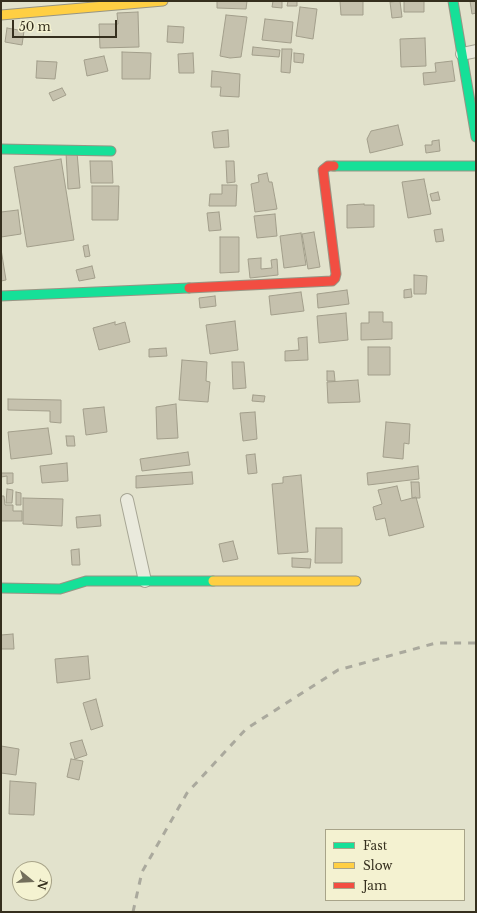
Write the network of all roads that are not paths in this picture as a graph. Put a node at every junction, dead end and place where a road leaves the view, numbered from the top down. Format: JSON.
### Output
{"nodes":[{"id":1,"x":163,"y":1,"type":"edge"},
{"id":2,"x":454,"y":1,"type":"edge"},
{"id":3,"x":1,"y":15,"type":"edge"},
{"id":4,"x":476,"y":51,"type":"edge"},
{"id":5,"x":462,"y":54,"type":"junction"},
{"id":6,"x":476,"y":136,"type":"edge"},
{"id":7,"x":1,"y":149,"type":"edge"},
{"id":8,"x":112,"y":151,"type":"dead end"},
{"id":9,"x":476,"y":166,"type":"edge"},
{"id":10,"x":1,"y":296,"type":"edge"},
{"id":11,"x":128,"y":500,"type":"dead end"},
{"id":12,"x":145,"y":581,"type":"junction"},
{"id":13,"x":356,"y":581,"type":"dead end"},
{"id":14,"x":1,"y":588,"type":"edge"}],
"edges":[{"from":1,"to":3,"type":"street"},
{"from":2,"to":5,"type":"street"},
{"from":4,"to":5,"type":"street"},
{"from":5,"to":6,"type":"street"},
{"from":7,"to":8,"type":"street"},
{"from":9,"to":10,"type":"street"},
{"from":11,"to":12,"type":"street"},
{"from":12,"to":13,"type":"street"},
{"from":12,"to":14,"type":"street"}]}
